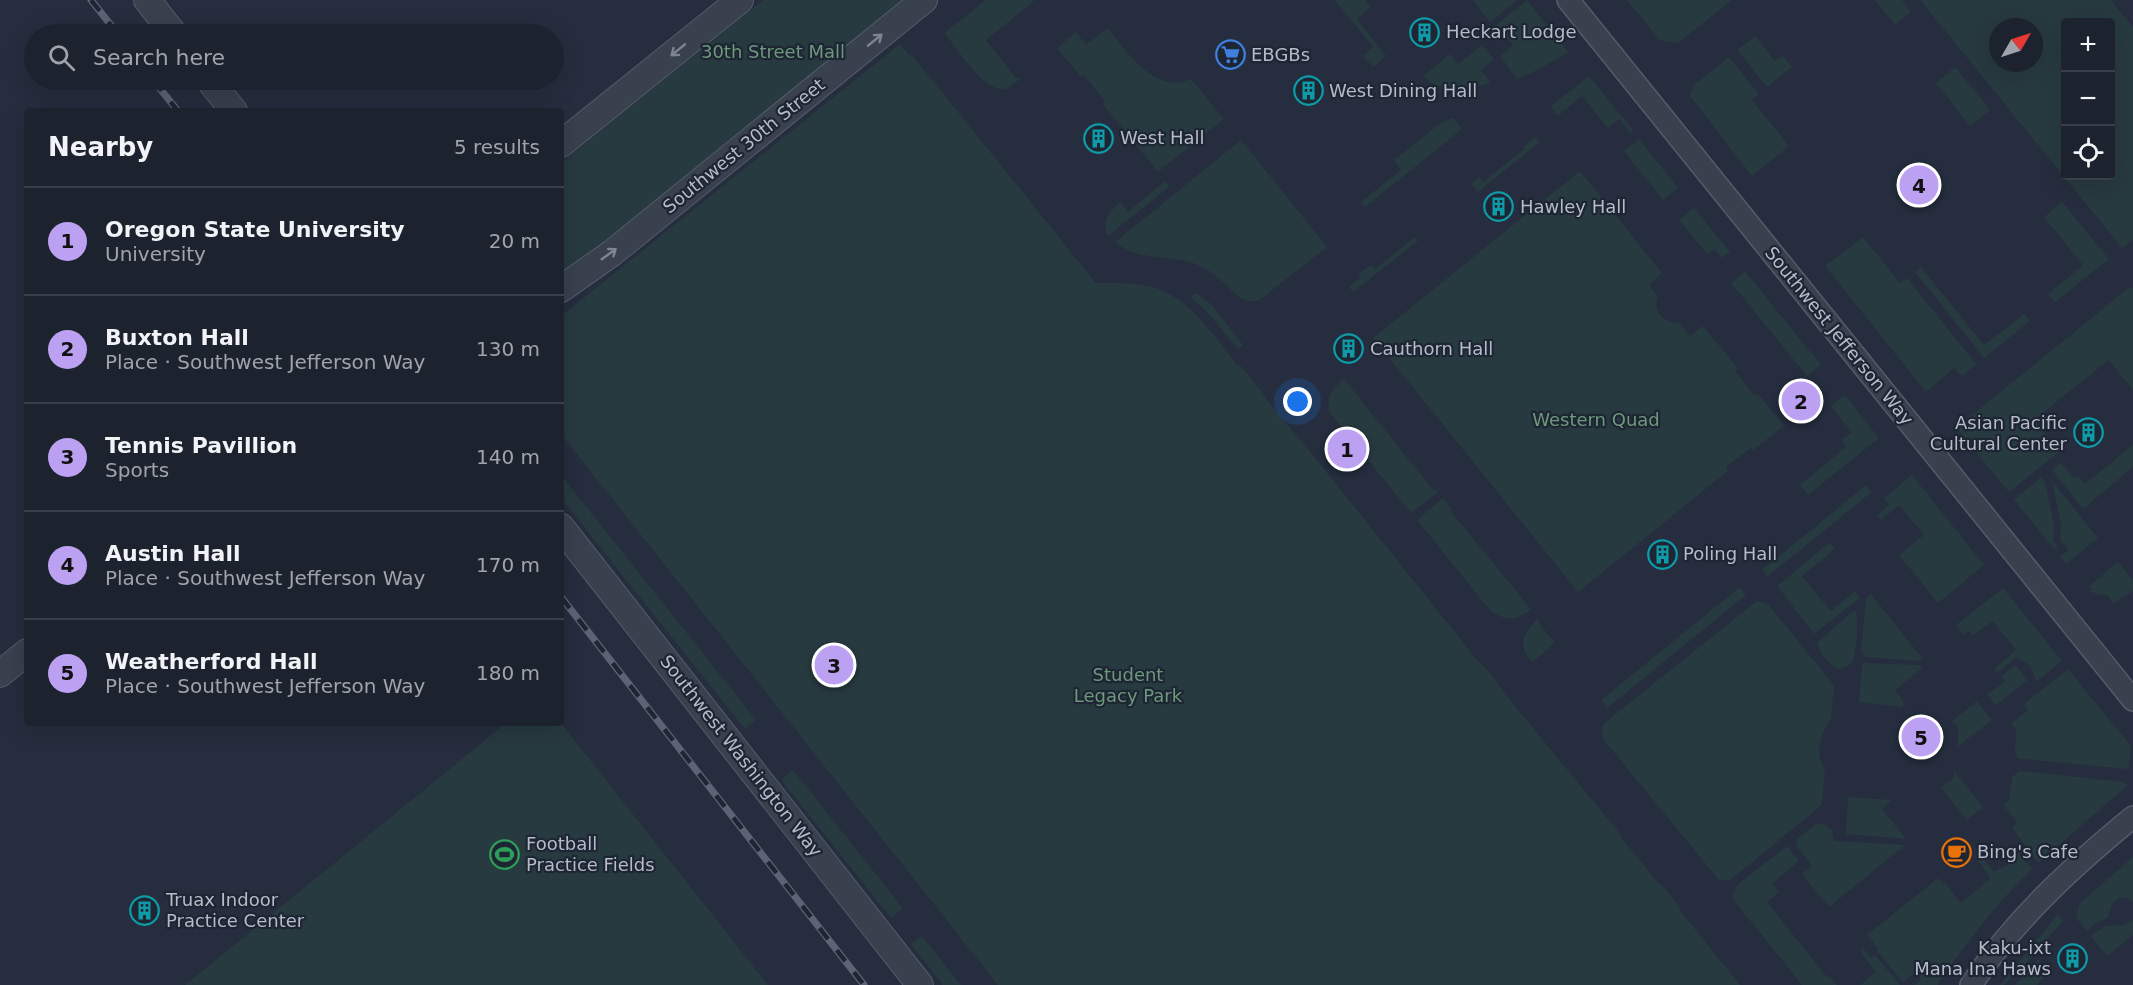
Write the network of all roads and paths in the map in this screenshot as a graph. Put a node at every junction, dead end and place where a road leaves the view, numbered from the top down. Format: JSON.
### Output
{"nodes":[{"id":1,"x":147,"y":0,"type":"edge"},
{"id":2,"x":740,"y":0,"type":"edge"},
{"id":3,"x":924,"y":0,"type":"edge"},
{"id":4,"x":1568,"y":0,"type":"edge"},
{"id":5,"x":166,"y":24,"type":"edge"},
{"id":6,"x":218,"y":90,"type":"edge"},
{"id":7,"x":232,"y":108,"type":"edge"},
{"id":8,"x":564,"y":142,"type":"edge"},
{"id":9,"x":564,"y":286,"type":"edge"},
{"id":10,"x":564,"y":531,"type":"edge"},
{"id":11,"x":24,"y":654,"type":"edge"},
{"id":12,"x":0,"y":674,"type":"edge"},
{"id":13,"x":2133,"y":700,"type":"edge"},
{"id":14,"x":2133,"y":817,"type":"edge"},
{"id":15,"x":920,"y":985,"type":"edge"},
{"id":16,"x":1971,"y":985,"type":"edge"}],
"edges":[{"from":1,"to":5,"type":"street"},
{"from":2,"to":8,"type":"street","one_way":true},
{"from":9,"to":3,"type":"street","name":"Southwest 30th Street","one_way":true},
{"from":4,"to":13,"type":"street","name":"Southwest Jefferson Way"},
{"from":6,"to":7,"type":"street"},
{"from":10,"to":15,"type":"street","name":"Southwest Washington Way"},
{"from":11,"to":12,"type":"street"},
{"from":14,"to":16,"type":"street"}]}
